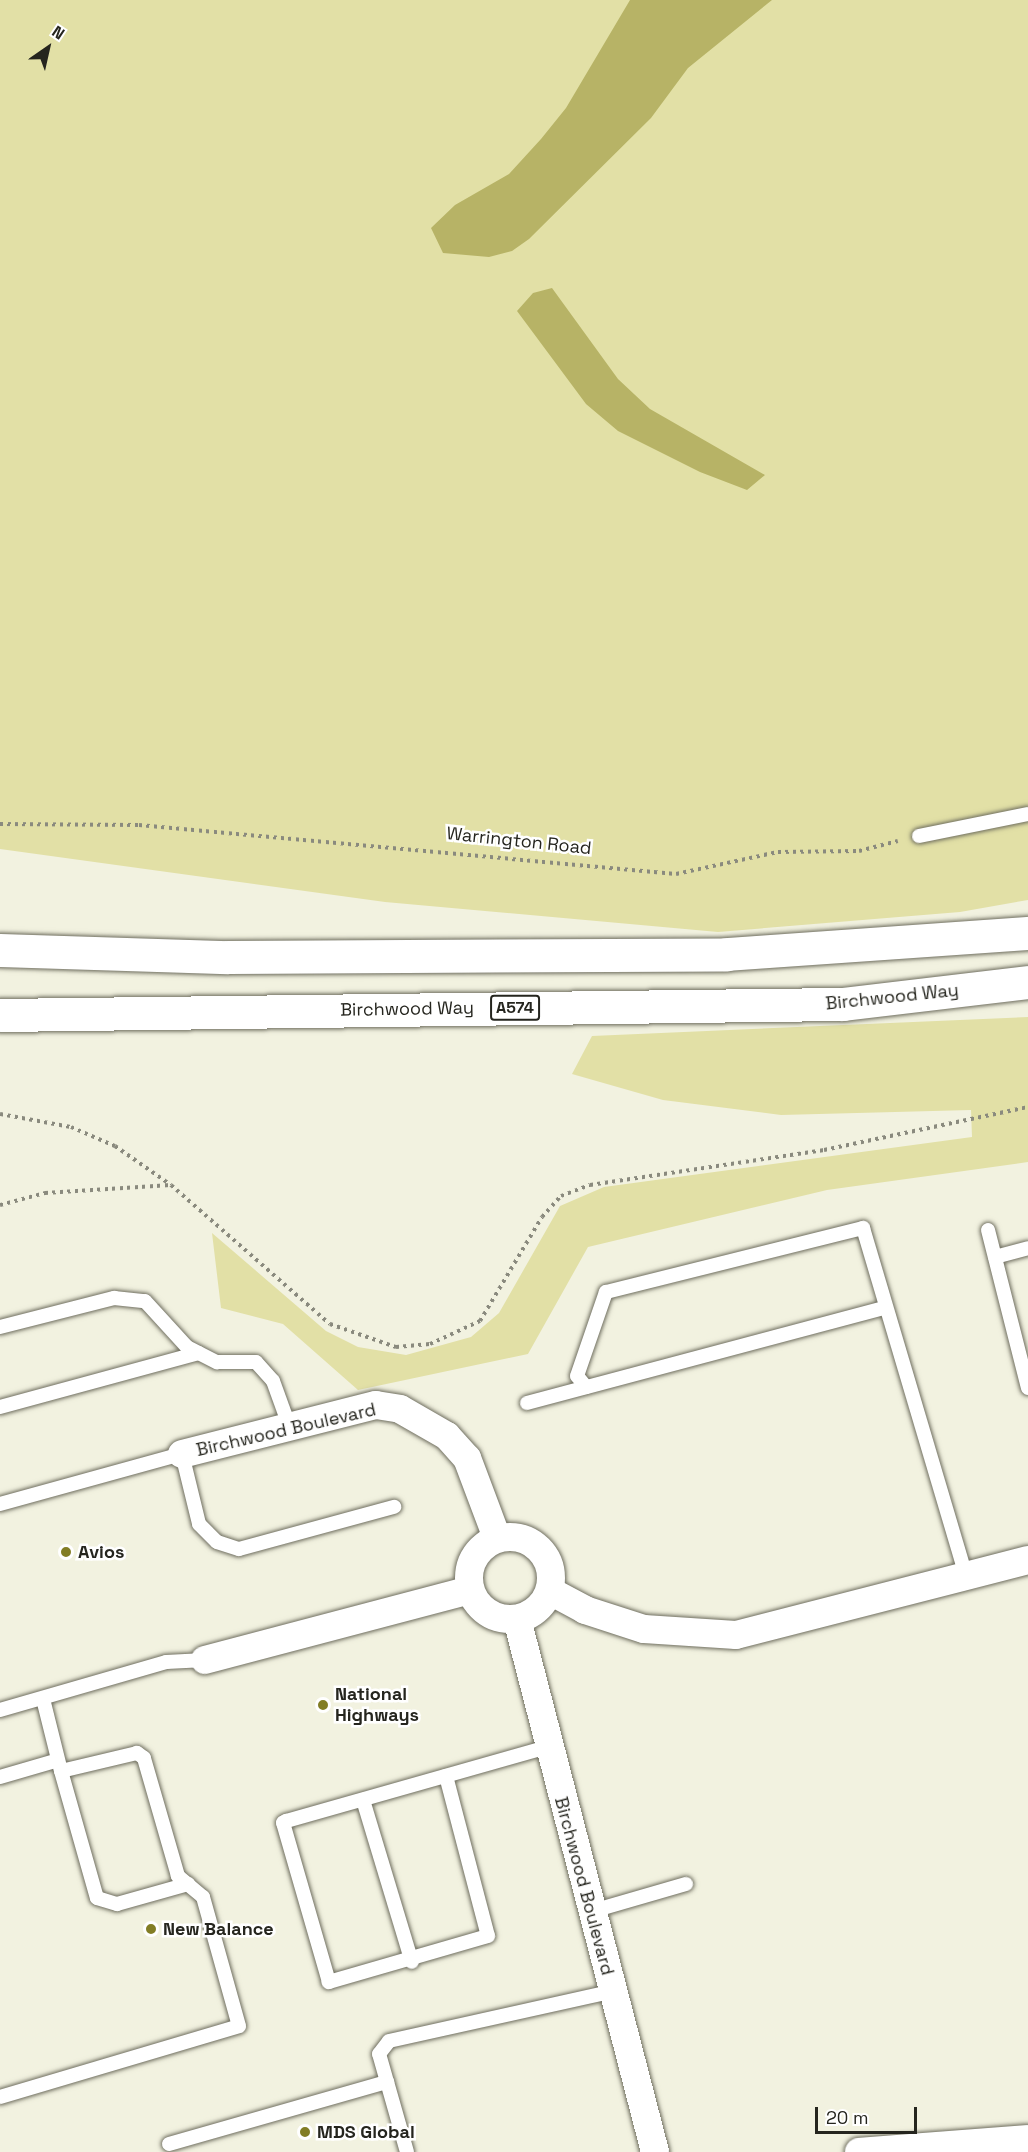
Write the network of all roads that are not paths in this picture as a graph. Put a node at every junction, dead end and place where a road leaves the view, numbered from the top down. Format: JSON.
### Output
{"nodes":[{"id":1,"x":1028,"y":814,"type":"edge"},
{"id":2,"x":919,"y":836,"type":"road end"},
{"id":3,"x":1028,"y":933,"type":"edge"},
{"id":4,"x":0,"y":950,"type":"edge"},
{"id":5,"x":1028,"y":982,"type":"edge"},
{"id":6,"x":0,"y":1015,"type":"edge"},
{"id":7,"x":988,"y":1230,"type":"dead end"},
{"id":8,"x":1028,"y":1248,"type":"edge"},
{"id":9,"x":996,"y":1257,"type":"junction"},
{"id":10,"x":884,"y":1308,"type":"junction"},
{"id":11,"x":0,"y":1327,"type":"edge"},
{"id":12,"x":1023,"y":1345,"type":"edge"},
{"id":13,"x":199,"y":1353,"type":"junction"},
{"id":14,"x":586,"y":1387,"type":"junction"},
{"id":15,"x":1028,"y":1388,"type":"edge"},
{"id":16,"x":527,"y":1403,"type":"dead end"},
{"id":17,"x":0,"y":1407,"type":"edge"},
{"id":18,"x":290,"y":1428,"type":"junction"},
{"id":19,"x":182,"y":1454,"type":"junction"},
{"id":20,"x":0,"y":1504,"type":"edge"},
{"id":21,"x":394,"y":1507,"type":"dead end"},
{"id":22,"x":497,"y":1538,"type":"junction"},
{"id":23,"x":1028,"y":1560,"type":"edge"},
{"id":24,"x":966,"y":1576,"type":"junction"},
{"id":25,"x":470,"y":1590,"type":"junction"},
{"id":26,"x":550,"y":1591,"type":"junction"},
{"id":27,"x":517,"y":1619,"type":"junction"},
{"id":28,"x":205,"y":1660,"type":"joint"},
{"id":29,"x":43,"y":1699,"type":"junction"},
{"id":30,"x":0,"y":1710,"type":"edge"},
{"id":31,"x":547,"y":1747,"type":"junction"},
{"id":32,"x":60,"y":1766,"type":"junction"},
{"id":33,"x":446,"y":1776,"type":"junction"},
{"id":34,"x":0,"y":1777,"type":"edge"},
{"id":35,"x":363,"y":1800,"type":"junction"},
{"id":36,"x":188,"y":1884,"type":"junction"},
{"id":37,"x":686,"y":1884,"type":"dead end"},
{"id":38,"x":590,"y":1912,"type":"junction"},
{"id":39,"x":412,"y":1962,"type":"junction"},
{"id":40,"x":614,"y":1992,"type":"junction"},
{"id":41,"x":387,"y":2082,"type":"junction"},
{"id":42,"x":0,"y":2097,"type":"edge"},
{"id":43,"x":1028,"y":2139,"type":"edge"},
{"id":44,"x":170,"y":2144,"type":"dead end"},
{"id":45,"x":407,"y":2152,"type":"edge"},
{"id":46,"x":655,"y":2152,"type":"edge"},
{"id":47,"x":859,"y":2152,"type":"edge"}],
"edges":[{"from":1,"to":2,"type":"lane"},
{"from":3,"to":4,"type":"main road"},
{"from":5,"to":6,"type":"main road","name":"Birchwood Way","number":"A574"},
{"from":7,"to":9,"type":"lane"},
{"from":8,"to":9,"type":"lane"},
{"from":9,"to":12,"type":"lane"},
{"from":10,"to":14,"type":"lane"},
{"from":10,"to":14,"type":"lane"},
{"from":10,"to":24,"type":"lane"},
{"from":11,"to":13,"type":"lane"},
{"from":12,"to":15,"type":"lane"},
{"from":13,"to":17,"type":"lane"},
{"from":13,"to":18,"type":"lane"},
{"from":14,"to":16,"type":"lane"},
{"from":18,"to":19,"type":"street","name":"Birchwood Boulevard"},
{"from":18,"to":22,"type":"street","name":"Birchwood Boulevard"},
{"from":19,"to":20,"type":"lane"},
{"from":19,"to":21,"type":"lane"},
{"from":22,"to":25,"type":"street"},
{"from":22,"to":26,"type":"street"},
{"from":23,"to":24,"type":"street"},
{"from":24,"to":26,"type":"street"},
{"from":25,"to":27,"type":"street"},
{"from":25,"to":28,"type":"street"},
{"from":26,"to":27,"type":"street"},
{"from":27,"to":31,"type":"street","name":"Birchwood Boulevard"},
{"from":28,"to":29,"type":"lane"},
{"from":29,"to":30,"type":"lane"},
{"from":29,"to":32,"type":"lane"},
{"from":31,"to":33,"type":"lane"},
{"from":31,"to":38,"type":"street","name":"Birchwood Boulevard"},
{"from":32,"to":34,"type":"lane"},
{"from":32,"to":36,"type":"lane"},
{"from":32,"to":36,"type":"lane"},
{"from":33,"to":35,"type":"lane"},
{"from":33,"to":39,"type":"lane"},
{"from":35,"to":39,"type":"lane"},
{"from":35,"to":39,"type":"lane"},
{"from":36,"to":42,"type":"lane"},
{"from":37,"to":38,"type":"lane"},
{"from":38,"to":40,"type":"street","name":"Birchwood Boulevard"},
{"from":40,"to":41,"type":"lane"},
{"from":40,"to":46,"type":"street","name":"Birchwood Boulevard"},
{"from":41,"to":44,"type":"lane"},
{"from":41,"to":45,"type":"lane"},
{"from":43,"to":47,"type":"street"}]}
